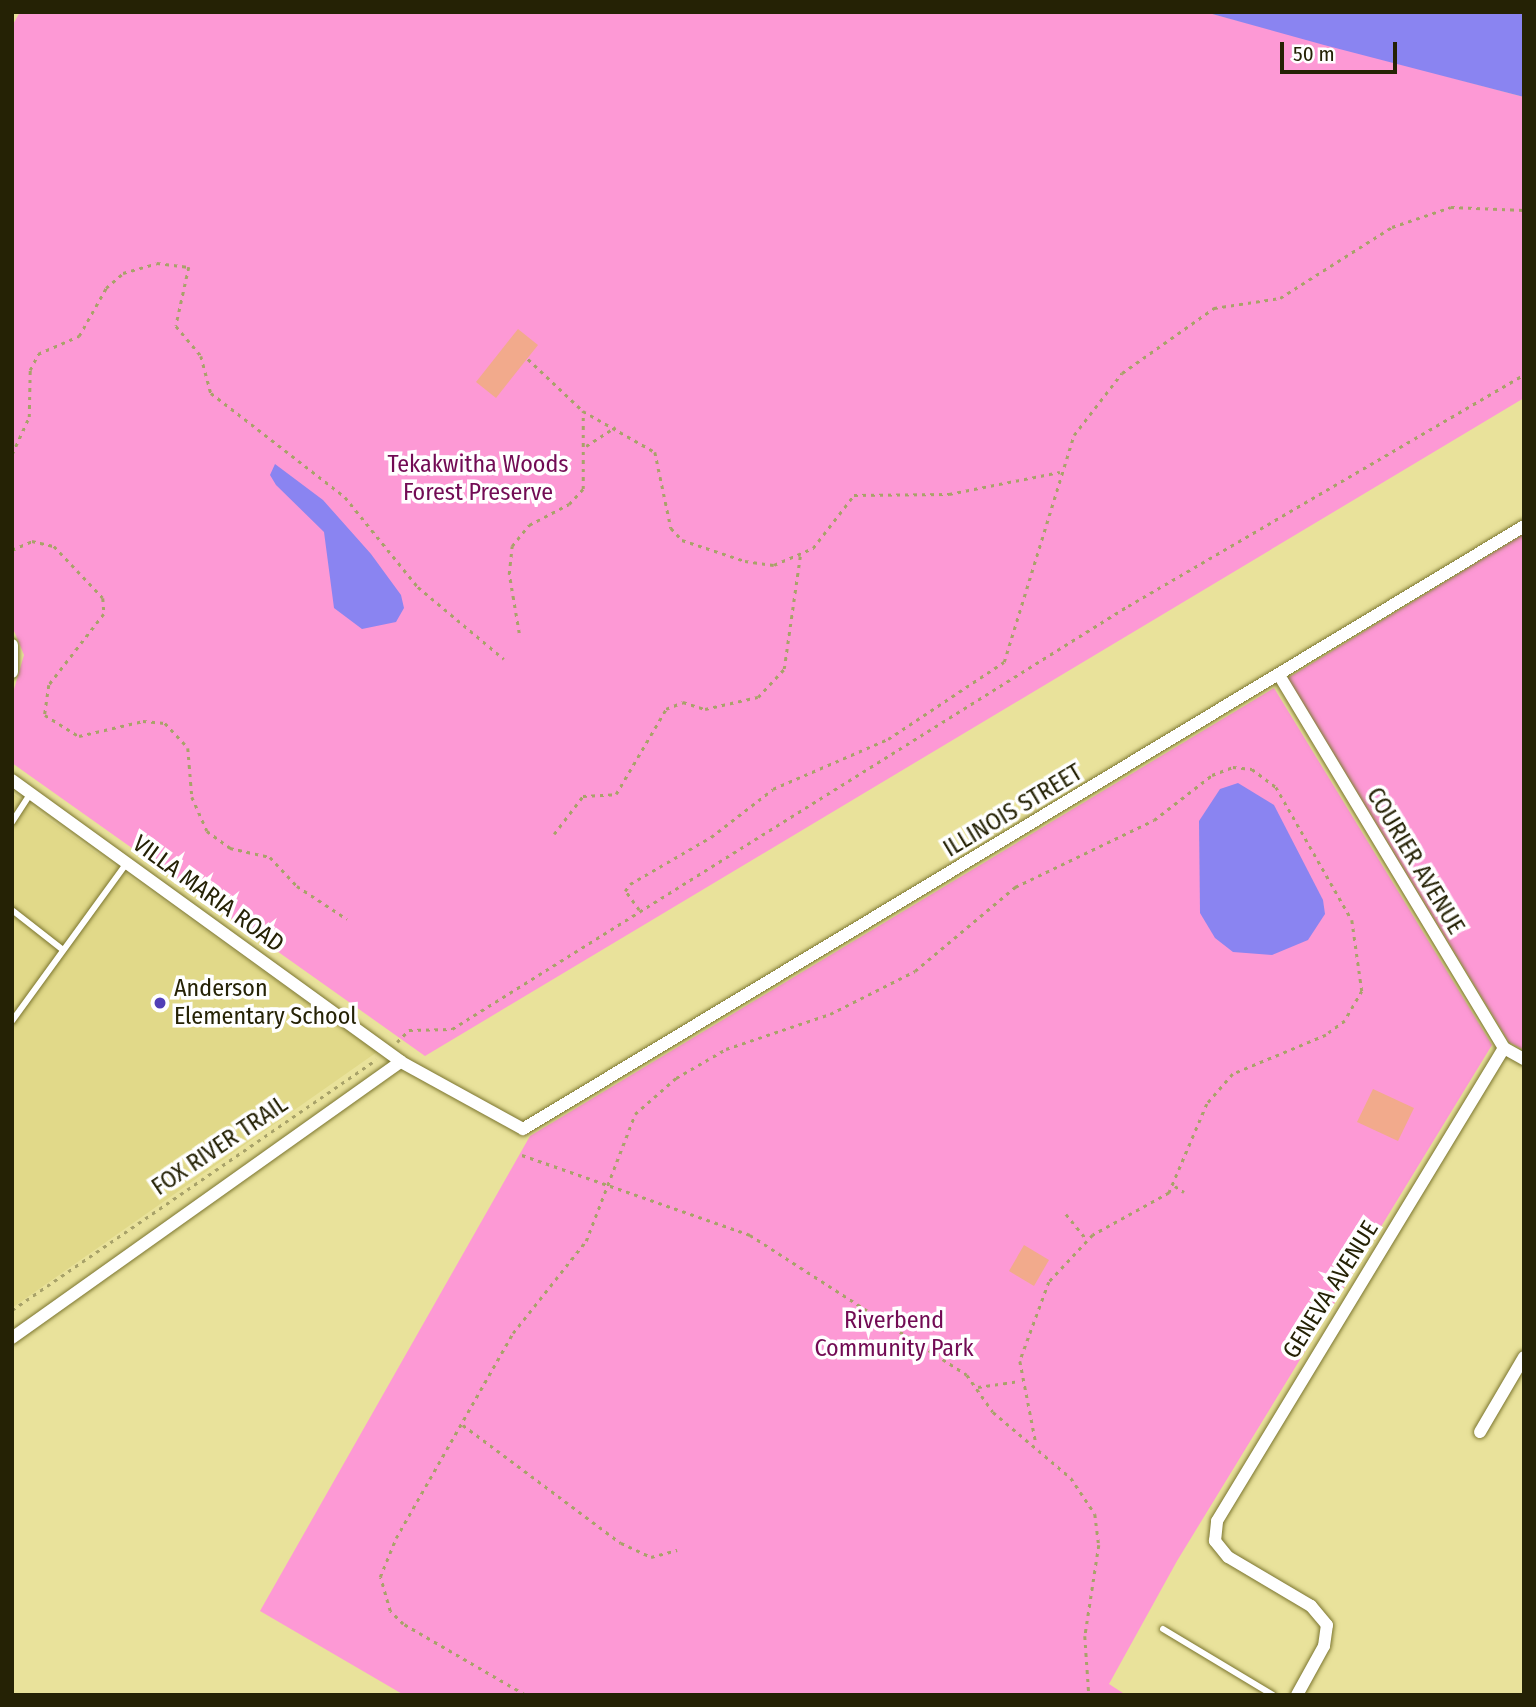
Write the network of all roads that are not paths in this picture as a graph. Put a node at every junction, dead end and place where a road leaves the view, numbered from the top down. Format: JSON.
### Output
{"nodes":[{"id":1,"x":1524,"y":526,"type":"edge"},
{"id":2,"x":12,"y":645,"type":"edge"},
{"id":3,"x":12,"y":672,"type":"edge"},
{"id":4,"x":1279,"y":676,"type":"junction"},
{"id":5,"x":12,"y":780,"type":"edge"},
{"id":6,"x":31,"y":793,"type":"junction"},
{"id":7,"x":12,"y":822,"type":"edge"},
{"id":8,"x":128,"y":862,"type":"junction"},
{"id":9,"x":12,"y":910,"type":"edge"},
{"id":10,"x":62,"y":949,"type":"junction"},
{"id":11,"x":12,"y":1021,"type":"edge"},
{"id":12,"x":1504,"y":1048,"type":"junction"},
{"id":13,"x":1524,"y":1059,"type":"edge"},
{"id":14,"x":401,"y":1062,"type":"junction"},
{"id":15,"x":523,"y":1129,"type":"joint"},
{"id":16,"x":12,"y":1338,"type":"edge"},
{"id":17,"x":1524,"y":1357,"type":"edge"},
{"id":18,"x":1480,"y":1432,"type":"dead end"},
{"id":19,"x":1163,"y":1629,"type":"dead end"},
{"id":20,"x":1273,"y":1695,"type":"edge"},
{"id":21,"x":1297,"y":1695,"type":"edge"}],
"edges":[{"from":1,"to":4,"type":"street","name":"ILLINOIS STREET"},
{"from":2,"to":3,"type":"street"},
{"from":4,"to":12,"type":"street","name":"COURIER AVENUE"},
{"from":4,"to":15,"type":"street","name":"ILLINOIS STREET"},
{"from":5,"to":6,"type":"street","name":"VILLA MARIA ROAD"},
{"from":6,"to":7,"type":"lane"},
{"from":6,"to":8,"type":"street","name":"VILLA MARIA ROAD"},
{"from":8,"to":10,"type":"lane"},
{"from":8,"to":14,"type":"street","name":"VILLA MARIA ROAD"},
{"from":9,"to":10,"type":"lane"},
{"from":10,"to":11,"type":"lane"},
{"from":12,"to":13,"type":"street"},
{"from":12,"to":21,"type":"street","name":"GENEVA AVENUE"},
{"from":14,"to":15,"type":"street","name":"VILLA MARIA ROAD"},
{"from":14,"to":16,"type":"street"},
{"from":17,"to":18,"type":"street"},
{"from":19,"to":20,"type":"lane"}]}
